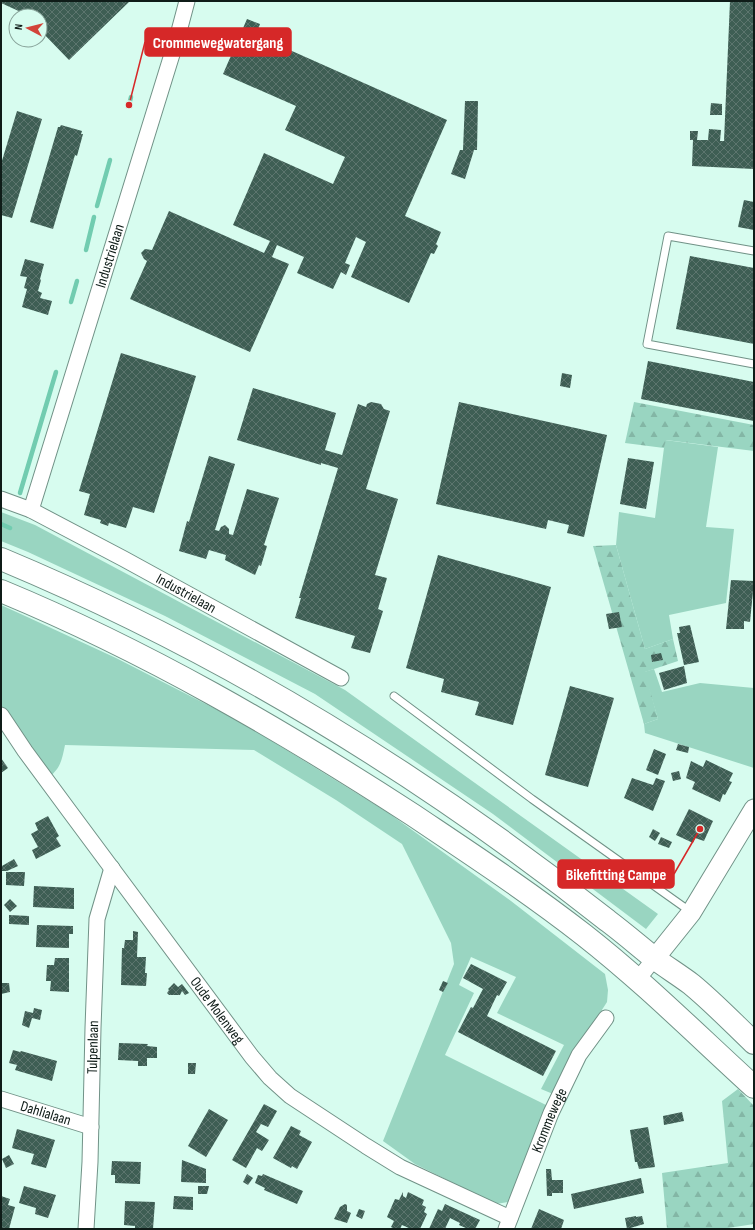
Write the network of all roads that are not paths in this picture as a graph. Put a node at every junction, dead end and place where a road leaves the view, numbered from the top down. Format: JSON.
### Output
{"nodes":[{"id":1,"x":187,"y":1,"type":"edge"},
{"id":2,"x":754,"y":251,"type":"edge"},
{"id":3,"x":754,"y":364,"type":"edge"},
{"id":4,"x":1,"y":499,"type":"edge"},
{"id":5,"x":30,"y":510,"type":"junction"},
{"id":6,"x":1,"y":559,"type":"edge"},
{"id":7,"x":1,"y":591,"type":"edge"},
{"id":8,"x":341,"y":678,"type":"dead end"},
{"id":9,"x":394,"y":696,"type":"dead end"},
{"id":10,"x":1,"y":715,"type":"edge"},
{"id":11,"x":754,"y":809,"type":"edge"},
{"id":12,"x":112,"y":868,"type":"junction"},
{"id":13,"x":691,"y":913,"type":"junction"},
{"id":14,"x":655,"y":958,"type":"junction"},
{"id":15,"x":638,"y":979,"type":"junction"},
{"id":16,"x":606,"y":1018,"type":"dead end"},
{"id":17,"x":754,"y":1043,"type":"edge"},
{"id":18,"x":754,"y":1087,"type":"edge"},
{"id":19,"x":1,"y":1099,"type":"edge"},
{"id":20,"x":91,"y":1127,"type":"junction"},
{"id":21,"x":508,"y":1223,"type":"edge"},
{"id":22,"x":86,"y":1229,"type":"edge"}],
"edges":[{"from":1,"to":5,"type":"street","name":"Industrielaan"},
{"from":2,"to":3,"type":"lane"},
{"from":4,"to":5,"type":"street","name":"Industrielaan"},
{"from":5,"to":8,"type":"street","name":"Industrielaan"},
{"from":6,"to":14,"type":"highway"},
{"from":7,"to":15,"type":"highway"},
{"from":9,"to":13,"type":"lane"},
{"from":10,"to":12,"type":"street","name":"Oude Molenweg"},
{"from":11,"to":13,"type":"street"},
{"from":12,"to":20,"type":"street","name":"Tulpenlaan"},
{"from":12,"to":21,"type":"street","name":"Oude Molenweg"},
{"from":13,"to":14,"type":"street"},
{"from":14,"to":15,"type":"street"},
{"from":14,"to":17,"type":"highway"},
{"from":15,"to":18,"type":"highway"},
{"from":16,"to":21,"type":"street","name":"Krommewege"},
{"from":19,"to":20,"type":"street","name":"Dahlialaan"},
{"from":20,"to":22,"type":"street","name":"Tulpenlaan"}]}
